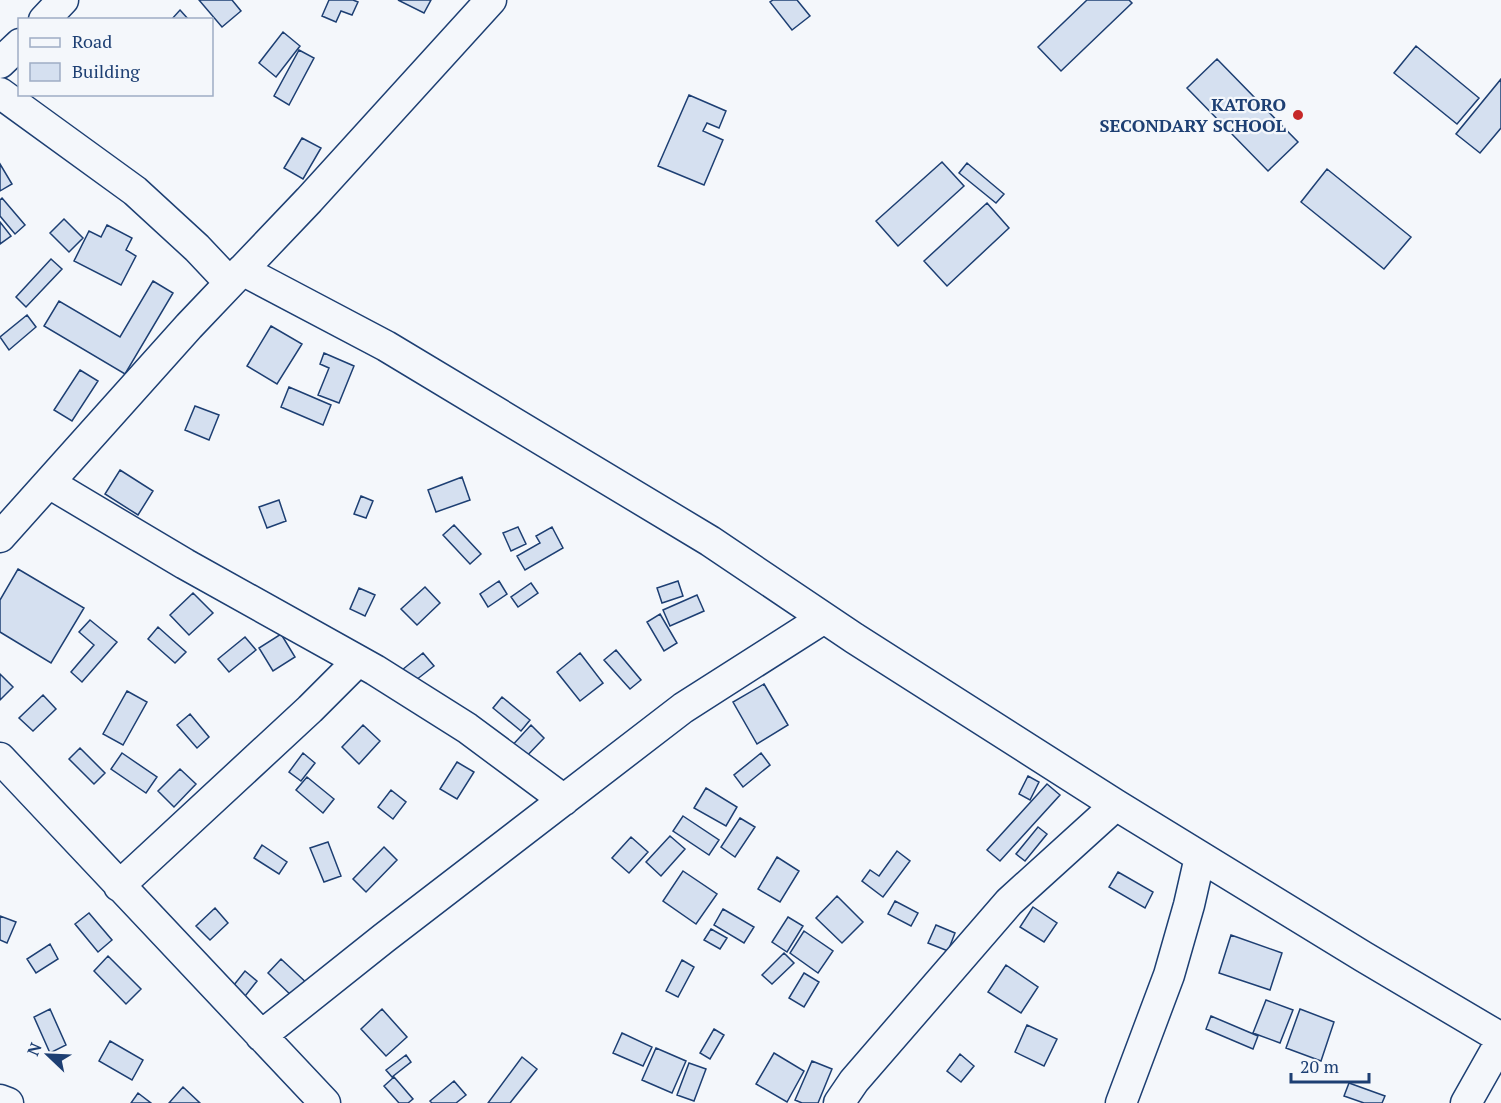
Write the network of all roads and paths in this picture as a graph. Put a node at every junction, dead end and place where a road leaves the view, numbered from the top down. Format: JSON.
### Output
{"nodes":[{"id":1,"x":63,"y":0,"type":"edge"},
{"id":2,"x":492,"y":0,"type":"edge"},
{"id":3,"x":46,"y":18,"type":"edge"},
{"id":4,"x":18,"y":46,"type":"edge"},
{"id":5,"x":0,"y":63,"type":"edge"},
{"id":6,"x":0,"y":93,"type":"edge"},
{"id":7,"x":236,"y":277,"type":"junction"},
{"id":8,"x":49,"y":483,"type":"junction"},
{"id":9,"x":0,"y":537,"type":"edge"},
{"id":10,"x":824,"y":618,"type":"junction"},
{"id":11,"x":358,"y":661,"type":"junction"},
{"id":12,"x":0,"y":758,"type":"edge"},
{"id":13,"x":564,"y":800,"type":"junction"},
{"id":14,"x":1116,"y":805,"type":"junction"},
{"id":15,"x":1200,"y":857,"type":"junction"},
{"id":16,"x":119,"y":886,"type":"junction"},
{"id":17,"x":261,"y":1036,"type":"junction"},
{"id":18,"x":1501,"y":1040,"type":"edge"},
{"id":19,"x":0,"y":1100,"type":"edge"},
{"id":20,"x":8,"y":1103,"type":"edge"},
{"id":21,"x":325,"y":1103,"type":"edge"},
{"id":22,"x":839,"y":1103,"type":"edge"},
{"id":23,"x":1122,"y":1103,"type":"edge"},
{"id":24,"x":1466,"y":1103,"type":"edge"}],
"edges":[{"from":1,"to":3,"type":"street"},
{"from":2,"to":7,"type":"street"},
{"from":4,"to":5,"type":"street"},
{"from":6,"to":7,"type":"street"},
{"from":7,"to":8,"type":"street"},
{"from":7,"to":10,"type":"street"},
{"from":8,"to":9,"type":"street"},
{"from":8,"to":11,"type":"street"},
{"from":10,"to":13,"type":"street"},
{"from":10,"to":14,"type":"street"},
{"from":11,"to":13,"type":"street"},
{"from":11,"to":16,"type":"street"},
{"from":12,"to":16,"type":"street"},
{"from":13,"to":17,"type":"street"},
{"from":14,"to":15,"type":"street"},
{"from":14,"to":22,"type":"street"},
{"from":15,"to":18,"type":"street"},
{"from":15,"to":23,"type":"street"},
{"from":16,"to":17,"type":"street"},
{"from":17,"to":21,"type":"street"},
{"from":18,"to":24,"type":"street"},
{"from":19,"to":20,"type":"street"}]}
